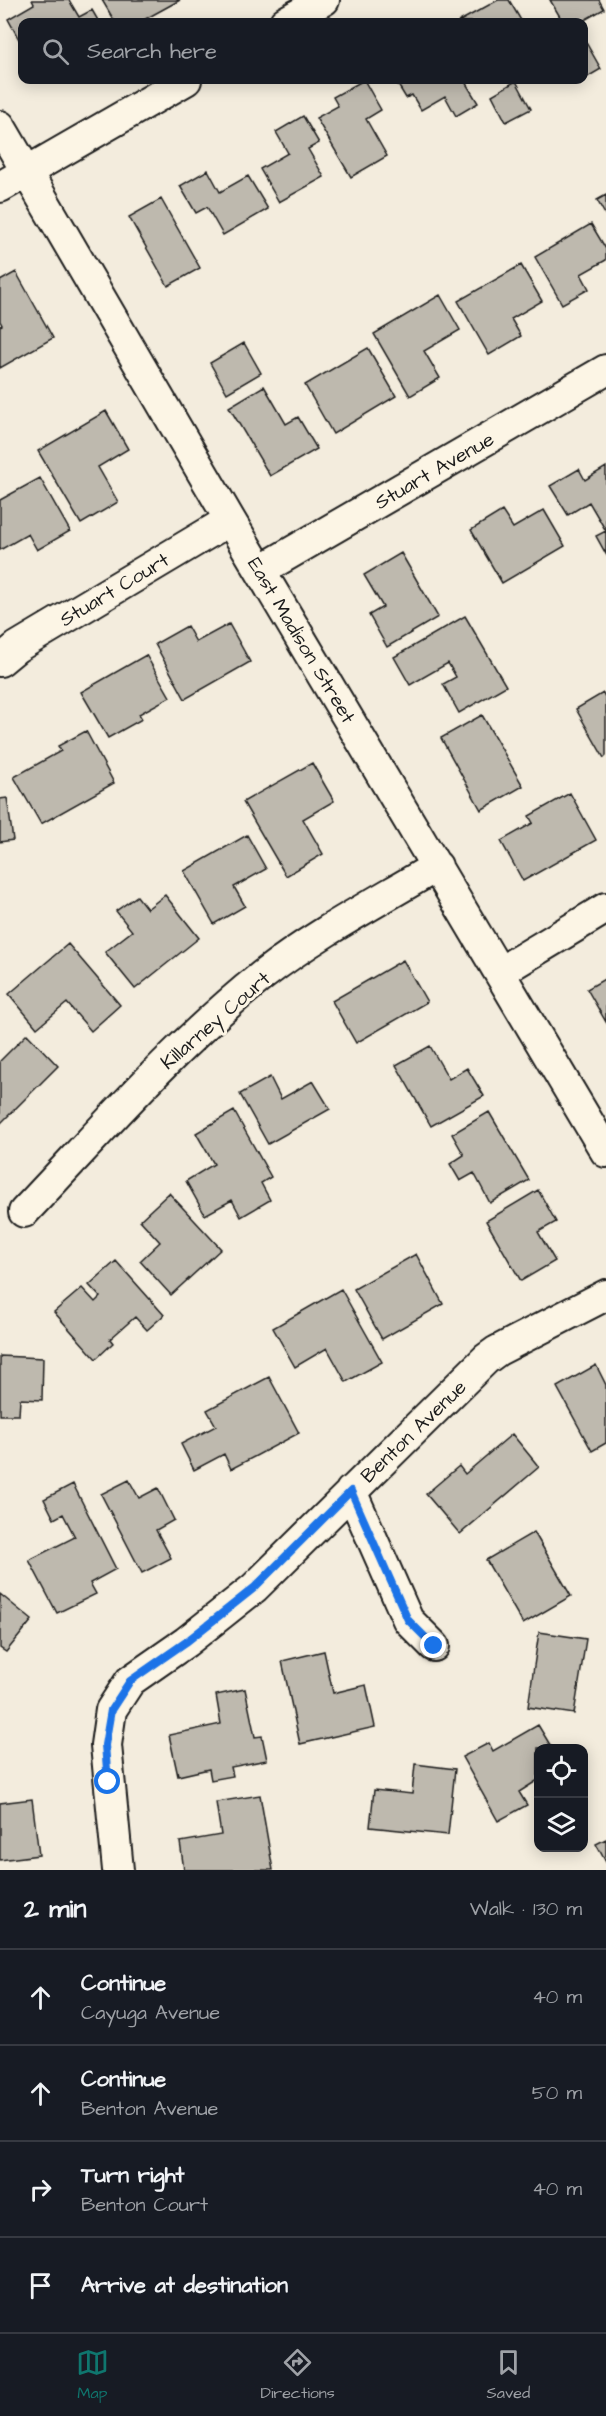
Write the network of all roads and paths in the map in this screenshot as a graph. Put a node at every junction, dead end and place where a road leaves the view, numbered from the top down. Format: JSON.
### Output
{"nodes":[{"id":1,"x":324,"y":0,"type":"edge"},
{"id":2,"x":292,"y":18,"type":"edge"},
{"id":3,"x":179,"y":84,"type":"edge"},
{"id":4,"x":0,"y":126,"type":"edge"},
{"id":5,"x":26,"y":171,"type":"junction"},
{"id":6,"x":0,"y":187,"type":"edge"},
{"id":7,"x":606,"y":370,"type":"edge"},
{"id":8,"x":230,"y":520,"type":"junction"},
{"id":9,"x":261,"y":570,"type":"junction"},
{"id":10,"x":0,"y":661,"type":"edge"},
{"id":11,"x":437,"y":866,"type":"junction"},
{"id":12,"x":606,"y":908,"type":"edge"},
{"id":13,"x":500,"y":972,"type":"junction"},
{"id":14,"x":606,"y":1152,"type":"edge"},
{"id":15,"x":24,"y":1212,"type":"dead end"},
{"id":16,"x":606,"y":1295,"type":"edge"},
{"id":17,"x":351,"y":1491,"type":"junction"},
{"id":18,"x":434,"y":1646,"type":"dead end"},
{"id":19,"x":118,"y":1870,"type":"edge"}],
"edges":[{"from":1,"to":2,"type":"street"},
{"from":3,"to":5,"type":"street"},
{"from":4,"to":5,"type":"street","name":"East Madison Street"},
{"from":5,"to":6,"type":"street"},
{"from":5,"to":8,"type":"street","name":"East Madison Street"},
{"from":7,"to":9,"type":"street","name":"Stuart Avenue"},
{"from":8,"to":9,"type":"street","name":"East Madison Street"},
{"from":8,"to":10,"type":"street","name":"Stuart Court"},
{"from":9,"to":11,"type":"street","name":"East Madison Street"},
{"from":11,"to":13,"type":"street","name":"East Madison Street"},
{"from":11,"to":15,"type":"street","name":"Killarney Court"},
{"from":12,"to":13,"type":"street"},
{"from":13,"to":14,"type":"street","name":"East Madison Street"},
{"from":16,"to":17,"type":"street","name":"Benton Avenue"},
{"from":17,"to":18,"type":"street"},
{"from":17,"to":19,"type":"street","name":"Benton Avenue"}]}
